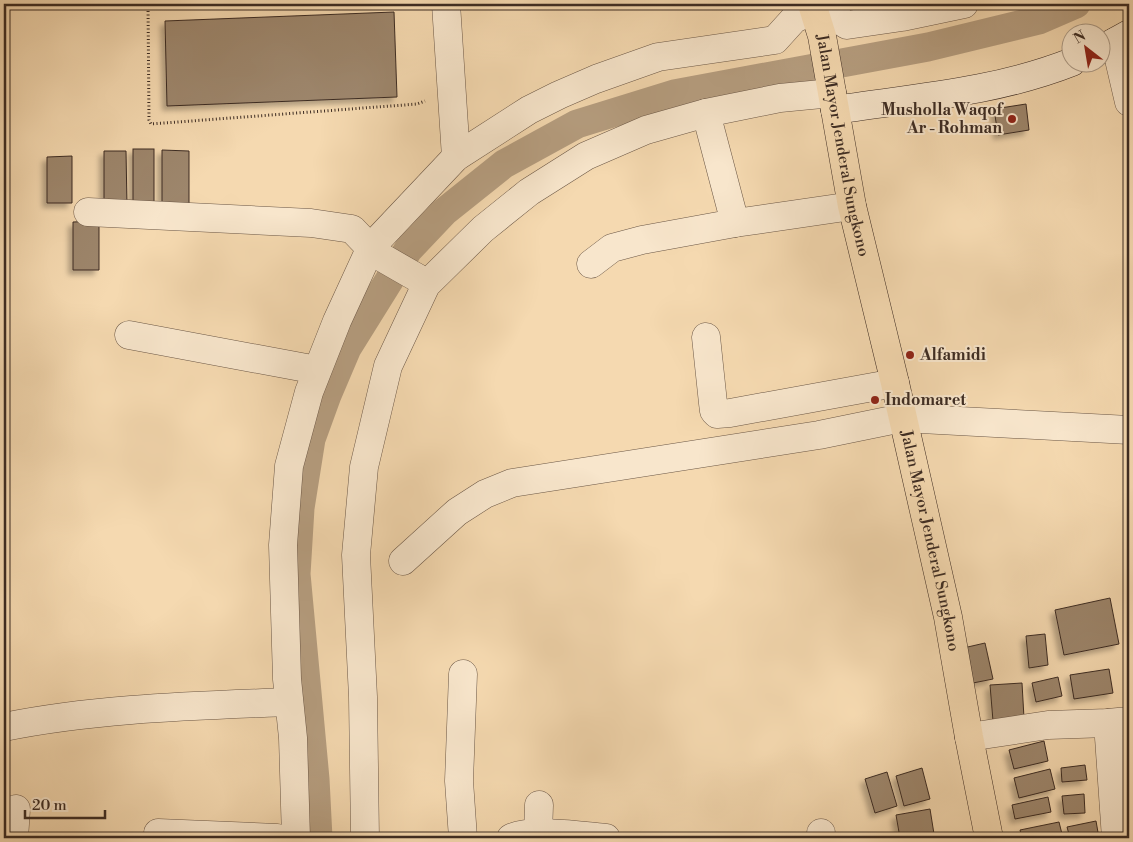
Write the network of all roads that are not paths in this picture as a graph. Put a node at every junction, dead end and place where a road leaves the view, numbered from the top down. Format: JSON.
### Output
{"nodes":[{"id":1,"x":446,"y":4,"type":"edge"},
{"id":2,"x":964,"y":4,"type":"edge"},
{"id":3,"x":813,"y":5,"type":"edge"},
{"id":4,"x":1115,"y":42,"type":"edge"},
{"id":5,"x":1060,"y":66,"type":"edge"},
{"id":6,"x":832,"y":96,"type":"junction"},
{"id":7,"x":1129,"y":102,"type":"edge"},
{"id":8,"x":706,"y":113,"type":"junction"},
{"id":9,"x":456,"y":157,"type":"junction"},
{"id":10,"x":852,"y":206,"type":"junction"},
{"id":11,"x":88,"y":212,"type":"dead end"},
{"id":12,"x":735,"y":223,"type":"junction"},
{"id":13,"x":373,"y":250,"type":"junction"},
{"id":14,"x":591,"y":264,"type":"dead end"},
{"id":15,"x":421,"y":281,"type":"junction"},
{"id":16,"x":128,"y":335,"type":"dead end"},
{"id":17,"x":706,"y":337,"type":"dead end"},
{"id":18,"x":317,"y":370,"type":"junction"},
{"id":19,"x":895,"y":383,"type":"junction"},
{"id":20,"x":902,"y":418,"type":"junction"},
{"id":21,"x":1129,"y":430,"type":"edge"},
{"id":22,"x":403,"y":561,"type":"dead end"},
{"id":23,"x":463,"y":674,"type":"dead end"},
{"id":24,"x":289,"y":702,"type":"junction"},
{"id":25,"x":1119,"y":722,"type":"edge"},
{"id":26,"x":4,"y":727,"type":"edge"},
{"id":27,"x":969,"y":737,"type":"junction"},
{"id":28,"x":539,"y":805,"type":"dead end"},
{"id":29,"x":16,"y":809,"type":"dead end"},
{"id":30,"x":158,"y":833,"type":"dead end"},
{"id":31,"x":538,"y":834,"type":"junction"},
{"id":32,"x":14,"y":838,"type":"edge"},
{"id":33,"x":277,"y":838,"type":"edge"},
{"id":34,"x":296,"y":838,"type":"edge"},
{"id":35,"x":365,"y":838,"type":"edge"},
{"id":36,"x":463,"y":838,"type":"edge"},
{"id":37,"x":511,"y":838,"type":"edge"},
{"id":38,"x":606,"y":838,"type":"edge"},
{"id":39,"x":989,"y":838,"type":"edge"},
{"id":40,"x":1116,"y":838,"type":"edge"}],
"edges":[{"from":1,"to":9,"type":"street"},
{"from":2,"to":3,"type":"street"},
{"from":3,"to":6,"type":"main road","name":"Jalan Mayor Jenderal Sungkono"},
{"from":3,"to":9,"type":"street"},
{"from":4,"to":7,"type":"street"},
{"from":5,"to":6,"type":"street"},
{"from":6,"to":8,"type":"street"},
{"from":6,"to":10,"type":"main road","name":"Jalan Mayor Jenderal Sungkono"},
{"from":8,"to":12,"type":"street"},
{"from":8,"to":15,"type":"street"},
{"from":9,"to":13,"type":"street"},
{"from":10,"to":12,"type":"street"},
{"from":10,"to":19,"type":"main road","name":"Jalan Mayor Jenderal Sungkono"},
{"from":11,"to":13,"type":"street"},
{"from":12,"to":14,"type":"street"},
{"from":13,"to":15,"type":"street"},
{"from":13,"to":18,"type":"street"},
{"from":15,"to":35,"type":"street"},
{"from":16,"to":18,"type":"street"},
{"from":17,"to":19,"type":"street"},
{"from":18,"to":24,"type":"street"},
{"from":19,"to":20,"type":"main road","name":"Jalan Mayor Jenderal Sungkono"},
{"from":20,"to":21,"type":"street"},
{"from":20,"to":22,"type":"street"},
{"from":20,"to":27,"type":"main road","name":"Jalan Mayor Jenderal Sungkono"},
{"from":23,"to":36,"type":"street"},
{"from":24,"to":26,"type":"street"},
{"from":24,"to":34,"type":"street"},
{"from":25,"to":27,"type":"street"},
{"from":25,"to":40,"type":"street"},
{"from":27,"to":39,"type":"main road","name":"Jalan Mayor Jenderal Sungkono"},
{"from":28,"to":31,"type":"street"},
{"from":29,"to":32,"type":"street"},
{"from":30,"to":33,"type":"street"},
{"from":31,"to":37,"type":"street"},
{"from":31,"to":38,"type":"street"}]}
